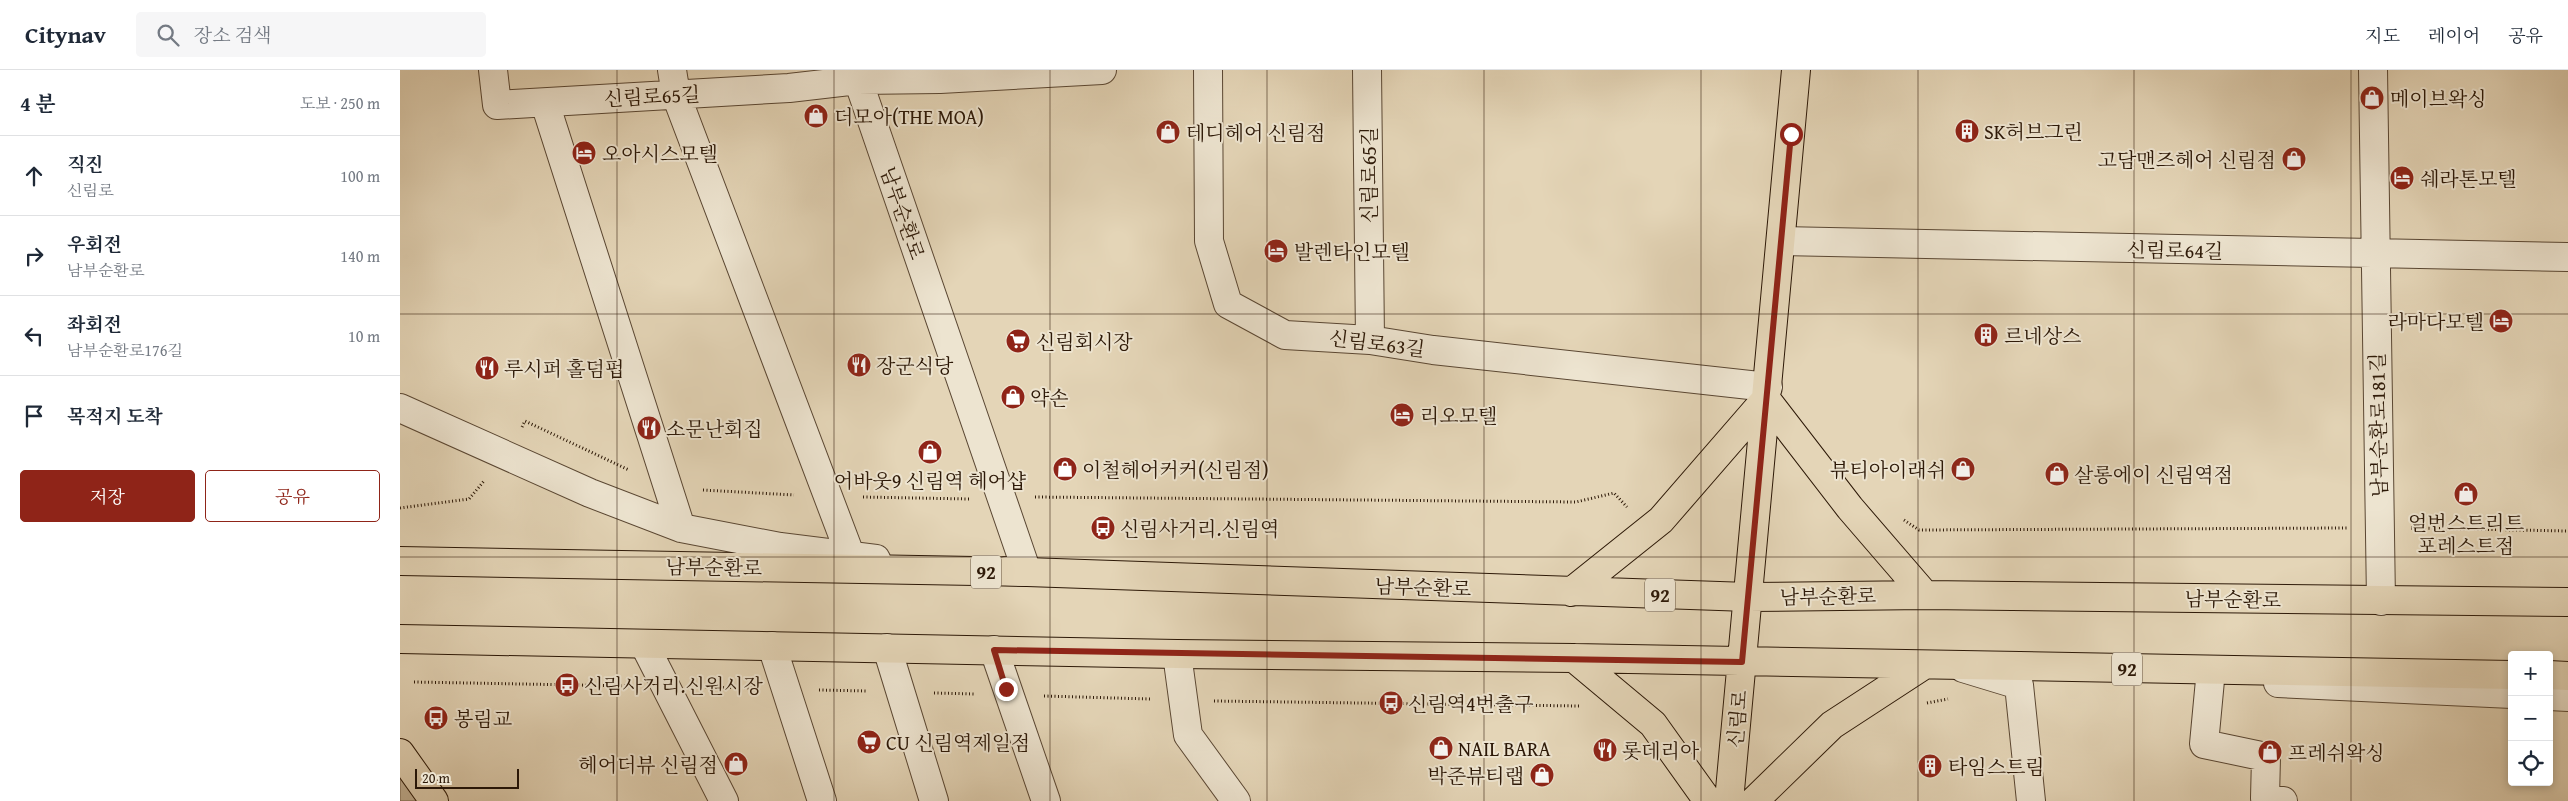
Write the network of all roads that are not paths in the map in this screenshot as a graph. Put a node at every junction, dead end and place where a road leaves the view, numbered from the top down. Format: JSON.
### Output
{"nodes":[{"id":1,"x":493,"y":70,"type":"edge"},
{"id":2,"x":1102,"y":70,"type":"edge"},
{"id":3,"x":1208,"y":70,"type":"edge"},
{"id":4,"x":1367,"y":70,"type":"edge"},
{"id":5,"x":1796,"y":70,"type":"edge"},
{"id":6,"x":2373,"y":70,"type":"edge"},
{"id":7,"x":1046,"y":72,"type":"edge"},
{"id":8,"x":940,"y":75,"type":"edge"},
{"id":9,"x":789,"y":79,"type":"edge"},
{"id":10,"x":858,"y":80,"type":"junction"},
{"id":11,"x":674,"y":83,"type":"edge"},
{"id":12,"x":545,"y":102,"type":"junction"},
{"id":13,"x":1781,"y":241,"type":"junction"},
{"id":14,"x":2375,"y":254,"type":"junction"},
{"id":15,"x":2568,"y":257,"type":"edge"},
{"id":16,"x":1370,"y":340,"type":"junction"},
{"id":17,"x":1767,"y":393,"type":"junction"},
{"id":18,"x":400,"y":408,"type":"edge"},
{"id":19,"x":681,"y":528,"type":"junction"},
{"id":20,"x":850,"y":556,"type":"junction"},
{"id":21,"x":400,"y":561,"type":"edge"},
{"id":22,"x":1028,"y":572,"type":"junction"},
{"id":23,"x":1571,"y":592,"type":"junction"},
{"id":24,"x":1925,"y":595,"type":"junction"},
{"id":25,"x":1748,"y":597,"type":"junction"},
{"id":26,"x":2381,"y":601,"type":"junction"},
{"id":27,"x":2568,"y":602,"type":"edge"},
{"id":28,"x":400,"y":639,"type":"edge"},
{"id":29,"x":644,"y":644,"type":"junction"},
{"id":30,"x":772,"y":646,"type":"junction"},
{"id":31,"x":887,"y":648,"type":"junction"},
{"id":32,"x":994,"y":650,"type":"junction"},
{"id":33,"x":1176,"y":654,"type":"junction"},
{"id":34,"x":1574,"y":658,"type":"junction"},
{"id":35,"x":1742,"y":662,"type":"junction"},
{"id":36,"x":1924,"y":665,"type":"junction"},
{"id":37,"x":1957,"y":666,"type":"junction"},
{"id":38,"x":1984,"y":675,"type":"junction"},
{"id":39,"x":2508,"y":675,"type":"edge"},
{"id":40,"x":2553,"y":675,"type":"edge"},
{"id":41,"x":2568,"y":676,"type":"edge"},
{"id":42,"x":2210,"y":680,"type":"junction"},
{"id":43,"x":2508,"y":694,"type":"edge"},
{"id":44,"x":2553,"y":696,"type":"edge"},
{"id":45,"x":2568,"y":696,"type":"edge"},
{"id":46,"x":400,"y":753,"type":"edge"},
{"id":47,"x":434,"y":801,"type":"edge"},
{"id":48,"x":724,"y":801,"type":"edge"},
{"id":49,"x":822,"y":801,"type":"edge"},
{"id":50,"x":934,"y":801,"type":"edge"},
{"id":51,"x":1046,"y":801,"type":"edge"},
{"id":52,"x":1236,"y":801,"type":"edge"},
{"id":53,"x":1708,"y":801,"type":"edge"},
{"id":54,"x":1729,"y":801,"type":"edge"},
{"id":55,"x":1754,"y":801,"type":"edge"},
{"id":56,"x":2031,"y":801,"type":"edge"},
{"id":57,"x":2283,"y":801,"type":"edge"}],
"edges":[{"from":1,"to":12,"type":"street","name":"신림로65길"},
{"from":2,"to":7,"type":"street","name":"신림로65길"},
{"from":3,"to":16,"type":"street","name":"신림로63길"},
{"from":4,"to":16,"type":"street","name":"신림로65길"},
{"from":5,"to":13,"type":"main road","name":"신림로"},
{"from":6,"to":14,"type":"street","name":"남부순환로181길"},
{"from":7,"to":8,"type":"street","name":"신림로65길"},
{"from":8,"to":10,"type":"street","name":"신림로65길"},
{"from":9,"to":10,"type":"street","name":"신림로65길"},
{"from":9,"to":11,"type":"street","name":"신림로65길"},
{"from":10,"to":22,"type":"street","name":"남부순환로"},
{"from":11,"to":12,"type":"street","name":"신림로65길"},
{"from":11,"to":20,"type":"street"},
{"from":12,"to":19,"type":"street","name":"남부순환로"},
{"from":13,"to":14,"type":"street","name":"신림로64길"},
{"from":13,"to":17,"type":"main road","name":"신림로"},
{"from":14,"to":15,"type":"street","name":"신림로64길"},
{"from":14,"to":26,"type":"street","name":"남부순환로181길"},
{"from":16,"to":17,"type":"street","name":"신림로63길"},
{"from":17,"to":23,"type":"main road"},
{"from":17,"to":24,"type":"main road"},
{"from":17,"to":25,"type":"main road","name":"신림로"},
{"from":18,"to":19,"type":"street"},
{"from":19,"to":20,"type":"street"},
{"from":20,"to":22,"type":"street"},
{"from":21,"to":22,"type":"main road","name":"남부순환로","number":"92"},
{"from":22,"to":23,"type":"main road","name":"남부순환로","number":"92"},
{"from":23,"to":25,"type":"main road","name":"남부순환로","number":"92"},
{"from":24,"to":25,"type":"main road","name":"남부순환로","number":"92"},
{"from":24,"to":26,"type":"main road","name":"남부순환로","number":"92"},
{"from":25,"to":35,"type":"main road","name":"신림로"},
{"from":26,"to":27,"type":"main road","name":"남부순환로","number":"92"},
{"from":28,"to":29,"type":"main road","number":"92"},
{"from":29,"to":30,"type":"main road","number":"92"},
{"from":29,"to":48,"type":"street"},
{"from":30,"to":31,"type":"main road","number":"92"},
{"from":30,"to":49,"type":"street"},
{"from":31,"to":32,"type":"main road","number":"92"},
{"from":31,"to":50,"type":"street"},
{"from":32,"to":33,"type":"main road","number":"92"},
{"from":32,"to":51,"type":"street"},
{"from":33,"to":34,"type":"main road","number":"92"},
{"from":33,"to":52,"type":"street"},
{"from":34,"to":35,"type":"main road","number":"92"},
{"from":34,"to":53,"type":"main road"},
{"from":35,"to":36,"type":"main road","number":"92"},
{"from":35,"to":54,"type":"main road","name":"신림로"},
{"from":36,"to":37,"type":"main road","number":"92"},
{"from":36,"to":55,"type":"main road"},
{"from":37,"to":38,"type":"street"},
{"from":37,"to":39,"type":"main road","number":"92"},
{"from":38,"to":42,"type":"street"},
{"from":38,"to":56,"type":"street"},
{"from":40,"to":41,"type":"main road"},
{"from":42,"to":43,"type":"street"},
{"from":42,"to":57,"type":"street"},
{"from":44,"to":45,"type":"street"},
{"from":46,"to":47,"type":"main road"}]}
